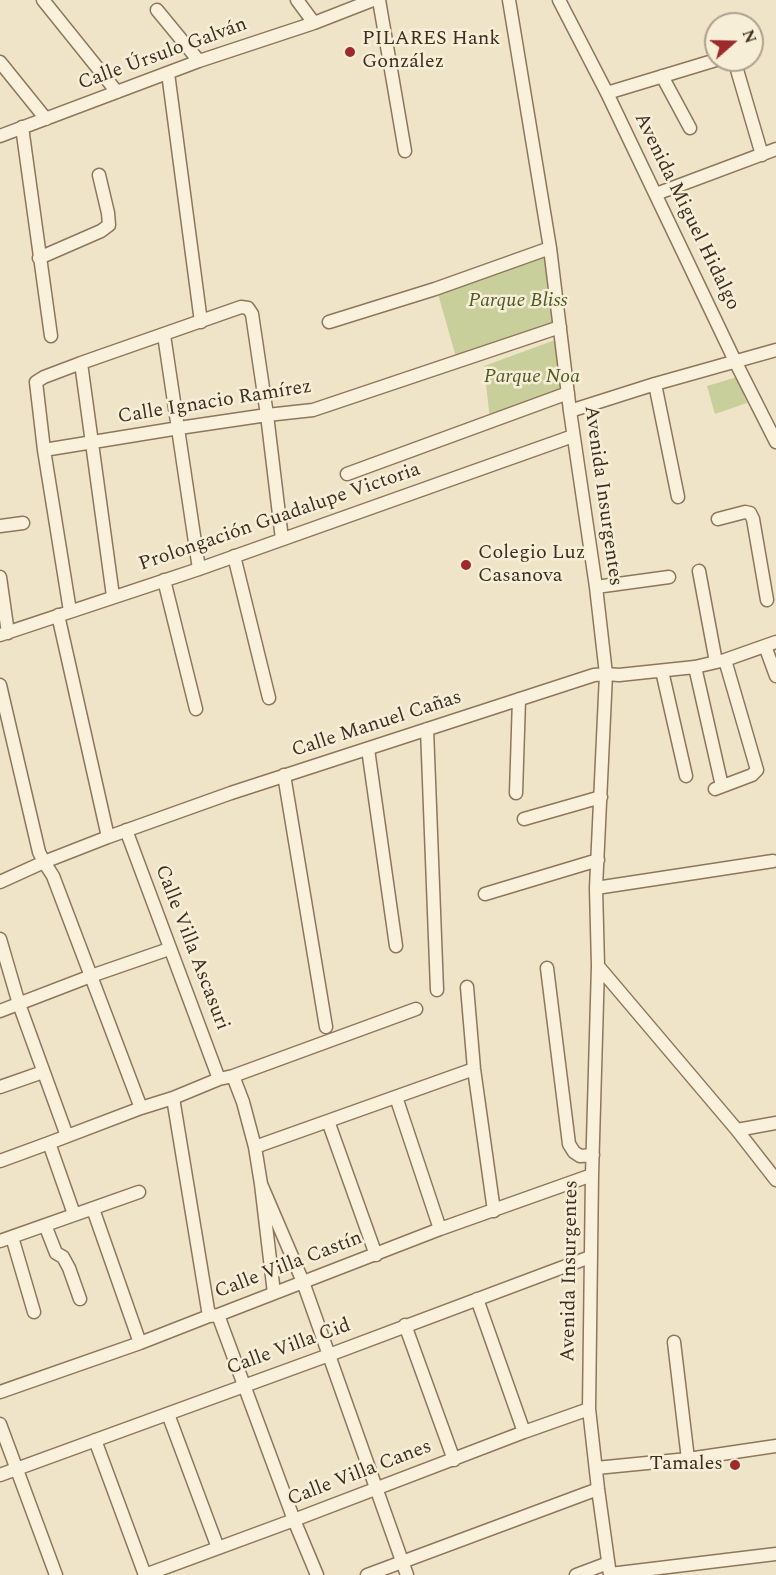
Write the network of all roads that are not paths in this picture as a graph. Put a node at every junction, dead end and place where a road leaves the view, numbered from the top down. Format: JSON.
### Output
{"nodes":[{"id":1,"x":43,"y":0,"type":"edge"},
{"id":2,"x":297,"y":0,"type":"edge"},
{"id":3,"x":373,"y":0,"type":"edge"},
{"id":4,"x":379,"y":0,"type":"edge"},
{"id":5,"x":509,"y":0,"type":"edge"},
{"id":6,"x":559,"y":0,"type":"edge"},
{"id":7,"x":157,"y":10,"type":"dead end"},
{"id":8,"x":314,"y":23,"type":"junction"},
{"id":9,"x":0,"y":62,"type":"edge"},
{"id":10,"x":200,"y":62,"type":"junction"},
{"id":11,"x":704,"y":64,"type":"edge"},
{"id":12,"x":738,"y":72,"type":"edge"},
{"id":13,"x":168,"y":74,"type":"junction"},
{"id":14,"x":662,"y":76,"type":"junction"},
{"id":15,"x":117,"y":92,"type":"junction"},
{"id":16,"x":607,"y":93,"type":"junction"},
{"id":17,"x":46,"y":119,"type":"junction"},
{"id":18,"x":22,"y":127,"type":"junction"},
{"id":19,"x":690,"y":129,"type":"dead end"},
{"id":20,"x":0,"y":136,"type":"edge"},
{"id":21,"x":776,"y":149,"type":"edge"},
{"id":22,"x":405,"y":151,"type":"dead end"},
{"id":23,"x":762,"y":155,"type":"junction"},
{"id":24,"x":99,"y":175,"type":"dead end"},
{"id":25,"x":656,"y":194,"type":"junction"},
{"id":26,"x":550,"y":248,"type":"junction"},
{"id":27,"x":39,"y":258,"type":"junction"},
{"id":28,"x":201,"y":322,"type":"junction"},
{"id":29,"x":329,"y":322,"type":"dead end"},
{"id":30,"x":560,"y":327,"type":"junction"},
{"id":31,"x":164,"y":335,"type":"junction"},
{"id":32,"x":51,"y":336,"type":"dead end"},
{"id":33,"x":776,"y":350,"type":"edge"},
{"id":34,"x":735,"y":361,"type":"junction"},
{"id":35,"x":81,"y":363,"type":"junction"},
{"id":36,"x":655,"y":384,"type":"junction"},
{"id":37,"x":568,"y":393,"type":"junction"},
{"id":38,"x":570,"y":411,"type":"junction"},
{"id":39,"x":267,"y":415,"type":"junction"},
{"id":40,"x":179,"y":428,"type":"junction"},
{"id":41,"x":573,"y":436,"type":"junction"},
{"id":42,"x":92,"y":442,"type":"junction"},
{"id":43,"x":776,"y":442,"type":"edge"},
{"id":44,"x":44,"y":450,"type":"junction"},
{"id":45,"x":347,"y":474,"type":"dead end"},
{"id":46,"x":678,"y":496,"type":"dead end"},
{"id":47,"x":718,"y":519,"type":"dead end"},
{"id":48,"x":23,"y":523,"type":"dead end"},
{"id":49,"x":0,"y":526,"type":"edge"},
{"id":50,"x":282,"y":539,"type":"junction"},
{"id":51,"x":234,"y":556,"type":"junction"},
{"id":52,"x":199,"y":568,"type":"junction"},
{"id":53,"x":776,"y":570,"type":"edge"},
{"id":54,"x":699,"y":571,"type":"dead end"},
{"id":55,"x":763,"y":573,"type":"junction"},
{"id":56,"x":0,"y":577,"type":"edge"},
{"id":57,"x":669,"y":577,"type":"dead end"},
{"id":58,"x":164,"y":580,"type":"junction"},
{"id":59,"x":596,"y":587,"type":"junction"},
{"id":60,"x":113,"y":596,"type":"junction"},
{"id":61,"x":767,"y":600,"type":"dead end"},
{"id":62,"x":64,"y":613,"type":"junction"},
{"id":63,"x":4,"y":634,"type":"edge"},
{"id":64,"x":771,"y":644,"type":"edge"},
{"id":65,"x":720,"y":661,"type":"junction"},
{"id":66,"x":695,"y":667,"type":"junction"},
{"id":67,"x":662,"y":671,"type":"junction"},
{"id":68,"x":606,"y":674,"type":"junction"},
{"id":69,"x":776,"y":676,"type":"edge"},
{"id":70,"x":0,"y":685,"type":"edge"},
{"id":71,"x":269,"y":698,"type":"dead end"},
{"id":72,"x":519,"y":699,"type":"junction"},
{"id":73,"x":196,"y":709,"type":"dead end"},
{"id":74,"x":427,"y":729,"type":"junction"},
{"id":75,"x":368,"y":749,"type":"junction"},
{"id":76,"x":284,"y":775,"type":"junction"},
{"id":77,"x":686,"y":776,"type":"dead end"},
{"id":78,"x":516,"y":793,"type":"dead end"},
{"id":79,"x":601,"y":797,"type":"junction"},
{"id":80,"x":524,"y":819,"type":"dead end"},
{"id":81,"x":126,"y":830,"type":"junction"},
{"id":82,"x":108,"y":837,"type":"junction"},
{"id":83,"x":598,"y":860,"type":"junction"},
{"id":84,"x":773,"y":861,"type":"dead end"},
{"id":85,"x":44,"y":862,"type":"junction"},
{"id":86,"x":0,"y":882,"type":"edge"},
{"id":87,"x":596,"y":888,"type":"junction"},
{"id":88,"x":485,"y":894,"type":"dead end"},
{"id":89,"x":0,"y":939,"type":"edge"},
{"id":90,"x":396,"y":946,"type":"dead end"},
{"id":91,"x":169,"y":949,"type":"junction"},
{"id":92,"x":598,"y":966,"type":"junction"},
{"id":93,"x":547,"y":969,"type":"dead end"},
{"id":94,"x":91,"y":976,"type":"junction"},
{"id":95,"x":467,"y":987,"type":"dead end"},
{"id":96,"x":437,"y":990,"type":"dead end"},
{"id":97,"x":19,"y":1004,"type":"junction"},
{"id":98,"x":416,"y":1009,"type":"dead end"},
{"id":99,"x":0,"y":1011,"type":"edge"},
{"id":100,"x":326,"y":1027,"type":"dead end"},
{"id":101,"x":474,"y":1069,"type":"junction"},
{"id":102,"x":42,"y":1072,"type":"junction"},
{"id":103,"x":233,"y":1076,"type":"junction"},
{"id":104,"x":219,"y":1079,"type":"junction"},
{"id":105,"x":0,"y":1087,"type":"edge"},
{"id":106,"x":396,"y":1096,"type":"junction"},
{"id":107,"x":173,"y":1098,"type":"junction"},
{"id":108,"x":141,"y":1108,"type":"junction"},
{"id":109,"x":328,"y":1121,"type":"junction"},
{"id":110,"x":776,"y":1123,"type":"edge"},
{"id":111,"x":738,"y":1130,"type":"junction"},
{"id":112,"x":67,"y":1136,"type":"junction"},
{"id":113,"x":49,"y":1143,"type":"junction"},
{"id":114,"x":255,"y":1147,"type":"junction"},
{"id":115,"x":592,"y":1155,"type":"junction"},
{"id":116,"x":0,"y":1161,"type":"edge"},
{"id":117,"x":592,"y":1175,"type":"junction"},
{"id":118,"x":776,"y":1180,"type":"edge"},
{"id":119,"x":261,"y":1184,"type":"junction"},
{"id":120,"x":139,"y":1192,"type":"dead end"},
{"id":121,"x":93,"y":1209,"type":"junction"},
{"id":122,"x":494,"y":1211,"type":"junction"},
{"id":123,"x":74,"y":1214,"type":"junction"},
{"id":124,"x":45,"y":1225,"type":"junction"},
{"id":125,"x":440,"y":1229,"type":"junction"},
{"id":126,"x":6,"y":1239,"type":"edge"},
{"id":127,"x":375,"y":1255,"type":"junction"},
{"id":128,"x":590,"y":1257,"type":"junction"},
{"id":129,"x":303,"y":1282,"type":"junction"},
{"id":130,"x":274,"y":1293,"type":"junction"},
{"id":131,"x":80,"y":1299,"type":"dead end"},
{"id":132,"x":477,"y":1299,"type":"junction"},
{"id":133,"x":34,"y":1312,"type":"dead end"},
{"id":134,"x":214,"y":1315,"type":"junction"},
{"id":135,"x":405,"y":1325,"type":"junction"},
{"id":136,"x":674,"y":1342,"type":"dead end"},
{"id":137,"x":140,"y":1343,"type":"junction"},
{"id":138,"x":329,"y":1355,"type":"junction"},
{"id":139,"x":245,"y":1385,"type":"junction"},
{"id":140,"x":0,"y":1392,"type":"edge"},
{"id":141,"x":589,"y":1410,"type":"junction"},
{"id":142,"x":168,"y":1414,"type":"junction"},
{"id":143,"x":0,"y":1424,"type":"edge"},
{"id":144,"x":524,"y":1432,"type":"junction"},
{"id":145,"x":95,"y":1440,"type":"junction"},
{"id":146,"x":776,"y":1446,"type":"edge"},
{"id":147,"x":688,"y":1459,"type":"junction"},
{"id":148,"x":454,"y":1460,"type":"junction"},
{"id":149,"x":17,"y":1468,"type":"junction"},
{"id":150,"x":596,"y":1468,"type":"junction"},
{"id":151,"x":0,"y":1475,"type":"edge"},
{"id":152,"x":376,"y":1488,"type":"junction"},
{"id":153,"x":598,"y":1489,"type":"junction"},
{"id":154,"x":294,"y":1520,"type":"junction"},
{"id":155,"x":218,"y":1548,"type":"junction"},
{"id":156,"x":776,"y":1554,"type":"edge"},
{"id":157,"x":402,"y":1561,"type":"junction"},
{"id":158,"x":609,"y":1571,"type":"edge"},
{"id":159,"x":56,"y":1575,"type":"edge"},
{"id":160,"x":145,"y":1575,"type":"edge"},
{"id":161,"x":317,"y":1575,"type":"edge"},
{"id":162,"x":367,"y":1575,"type":"edge"},
{"id":163,"x":407,"y":1575,"type":"edge"},
{"id":164,"x":576,"y":1575,"type":"edge"}],
"edges":[{"from":1,"to":15,"type":"street"},
{"from":2,"to":8,"type":"street"},
{"from":3,"to":8,"type":"street","name":"Calle Úrsulo Galván"},
{"from":4,"to":22,"type":"street"},
{"from":5,"to":26,"type":"street","name":"Avenida Insurgentes"},
{"from":6,"to":16,"type":"street","name":"Avenida Miguel Hidalgo"},
{"from":7,"to":10,"type":"street"},
{"from":8,"to":10,"type":"street","name":"Calle Úrsulo Galván"},
{"from":9,"to":17,"type":"street"},
{"from":10,"to":13,"type":"street","name":"Calle Úrsulo Galván"},
{"from":11,"to":14,"type":"street"},
{"from":12,"to":23,"type":"street"},
{"from":13,"to":15,"type":"street","name":"Calle Úrsulo Galván"},
{"from":13,"to":28,"type":"street"},
{"from":14,"to":16,"type":"street"},
{"from":14,"to":19,"type":"street"},
{"from":15,"to":17,"type":"street","name":"Calle Úrsulo Galván"},
{"from":16,"to":25,"type":"street","name":"Avenida Miguel Hidalgo"},
{"from":17,"to":18,"type":"street","name":"Calle Úrsulo Galván"},
{"from":18,"to":20,"type":"street","name":"Calle Úrsulo Galván"},
{"from":18,"to":27,"type":"street"},
{"from":21,"to":23,"type":"street"},
{"from":23,"to":25,"type":"street"},
{"from":24,"to":27,"type":"street"},
{"from":25,"to":34,"type":"street","name":"Avenida Miguel Hidalgo"},
{"from":26,"to":29,"type":"street"},
{"from":26,"to":30,"type":"street","name":"Avenida Insurgentes"},
{"from":27,"to":32,"type":"street"},
{"from":28,"to":31,"type":"street"},
{"from":28,"to":39,"type":"street"},
{"from":30,"to":37,"type":"street","name":"Avenida Insurgentes"},
{"from":30,"to":39,"type":"street","name":"Calle Ignacio Ramírez"},
{"from":31,"to":35,"type":"street"},
{"from":31,"to":40,"type":"street"},
{"from":33,"to":34,"type":"street"},
{"from":34,"to":36,"type":"street"},
{"from":34,"to":43,"type":"street","name":"Avenida Miguel Hidalgo"},
{"from":35,"to":42,"type":"street"},
{"from":35,"to":44,"type":"street"},
{"from":36,"to":38,"type":"street"},
{"from":36,"to":46,"type":"street"},
{"from":37,"to":38,"type":"street","name":"Avenida Insurgentes"},
{"from":37,"to":45,"type":"street"},
{"from":38,"to":41,"type":"street","name":"Avenida Insurgentes"},
{"from":39,"to":40,"type":"street","name":"Calle Ignacio Ramírez"},
{"from":39,"to":50,"type":"street"},
{"from":40,"to":42,"type":"street","name":"Calle Ignacio Ramírez"},
{"from":40,"to":52,"type":"street"},
{"from":41,"to":50,"type":"street","name":"Prolongación Guadalupe Victoria"},
{"from":41,"to":59,"type":"street","name":"Avenida Insurgentes"},
{"from":42,"to":44,"type":"street","name":"Calle Ignacio Ramírez"},
{"from":42,"to":60,"type":"street"},
{"from":44,"to":62,"type":"street"},
{"from":47,"to":55,"type":"street"},
{"from":48,"to":49,"type":"street"},
{"from":50,"to":51,"type":"street","name":"Prolongación Guadalupe Victoria"},
{"from":51,"to":52,"type":"street","name":"Prolongación Guadalupe Victoria"},
{"from":51,"to":71,"type":"street"},
{"from":52,"to":58,"type":"street","name":"Prolongación Guadalupe Victoria"},
{"from":53,"to":55,"type":"street"},
{"from":54,"to":65,"type":"street"},
{"from":55,"to":61,"type":"street"},
{"from":56,"to":63,"type":"street"},
{"from":57,"to":59,"type":"street"},
{"from":58,"to":60,"type":"street","name":"Prolongación Guadalupe Victoria"},
{"from":58,"to":73,"type":"street"},
{"from":59,"to":68,"type":"street","name":"Avenida Insurgentes"},
{"from":60,"to":62,"type":"street","name":"Prolongación Guadalupe Victoria"},
{"from":62,"to":63,"type":"street","name":"Prolongación Guadalupe Victoria"},
{"from":62,"to":82,"type":"street"},
{"from":64,"to":65,"type":"street","name":"Calle Manuel Cañas"},
{"from":64,"to":69,"type":"street"},
{"from":65,"to":66,"type":"street","name":"Calle Manuel Cañas"},
{"from":65,"to":66,"type":"street"},
{"from":66,"to":67,"type":"street","name":"Calle Manuel Cañas"},
{"from":67,"to":68,"type":"street","name":"Calle Manuel Cañas"},
{"from":67,"to":77,"type":"street"},
{"from":68,"to":72,"type":"street","name":"Calle Manuel Cañas"},
{"from":68,"to":79,"type":"street","name":"Avenida Insurgentes"},
{"from":70,"to":85,"type":"street"},
{"from":72,"to":74,"type":"street","name":"Calle Manuel Cañas"},
{"from":72,"to":78,"type":"street"},
{"from":74,"to":75,"type":"street","name":"Calle Manuel Cañas"},
{"from":74,"to":96,"type":"street"},
{"from":75,"to":76,"type":"street","name":"Calle Manuel Cañas"},
{"from":75,"to":90,"type":"street"},
{"from":76,"to":81,"type":"street","name":"Calle Manuel Cañas"},
{"from":76,"to":100,"type":"street"},
{"from":79,"to":80,"type":"street"},
{"from":79,"to":83,"type":"street","name":"Avenida Insurgentes"},
{"from":81,"to":82,"type":"street","name":"Calle Manuel Cañas"},
{"from":81,"to":91,"type":"street","name":"Calle Villa Ascasuri"},
{"from":82,"to":85,"type":"street","name":"Calle Manuel Cañas"},
{"from":83,"to":87,"type":"street","name":"Avenida Insurgentes"},
{"from":83,"to":88,"type":"street"},
{"from":84,"to":87,"type":"street"},
{"from":85,"to":86,"type":"street","name":"Calle Manuel Cañas"},
{"from":85,"to":94,"type":"street"},
{"from":87,"to":92,"type":"street","name":"Avenida Insurgentes"},
{"from":89,"to":97,"type":"street"},
{"from":91,"to":94,"type":"street"},
{"from":91,"to":104,"type":"street","name":"Calle Villa Ascasuri"},
{"from":92,"to":111,"type":"street"},
{"from":92,"to":115,"type":"street","name":"Avenida Insurgentes"},
{"from":93,"to":115,"type":"street"},
{"from":94,"to":97,"type":"street"},
{"from":94,"to":108,"type":"street"},
{"from":95,"to":101,"type":"street"},
{"from":97,"to":99,"type":"street"},
{"from":97,"to":102,"type":"street"},
{"from":98,"to":103,"type":"street"},
{"from":101,"to":106,"type":"street"},
{"from":101,"to":122,"type":"street"},
{"from":102,"to":105,"type":"street"},
{"from":102,"to":112,"type":"street"},
{"from":103,"to":104,"type":"street"},
{"from":103,"to":114,"type":"street"},
{"from":104,"to":107,"type":"street"},
{"from":106,"to":109,"type":"street"},
{"from":106,"to":125,"type":"street"},
{"from":107,"to":108,"type":"street"},
{"from":107,"to":134,"type":"street"},
{"from":108,"to":112,"type":"street"},
{"from":109,"to":114,"type":"street"},
{"from":109,"to":127,"type":"street"},
{"from":110,"to":111,"type":"street"},
{"from":111,"to":118,"type":"street"},
{"from":112,"to":113,"type":"street"},
{"from":113,"to":116,"type":"street"},
{"from":113,"to":123,"type":"street"},
{"from":114,"to":119,"type":"street"},
{"from":115,"to":117,"type":"street","name":"Avenida Insurgentes"},
{"from":117,"to":122,"type":"street","name":"Calle Villa Castín"},
{"from":117,"to":128,"type":"street","name":"Avenida Insurgentes"},
{"from":119,"to":129,"type":"street"},
{"from":119,"to":130,"type":"street"},
{"from":120,"to":121,"type":"street"},
{"from":121,"to":123,"type":"street"},
{"from":121,"to":137,"type":"street"},
{"from":122,"to":125,"type":"street","name":"Calle Villa Castín"},
{"from":123,"to":124,"type":"street"},
{"from":124,"to":126,"type":"street"},
{"from":124,"to":131,"type":"street"},
{"from":125,"to":127,"type":"street","name":"Calle Villa Castín"},
{"from":126,"to":133,"type":"street"},
{"from":127,"to":129,"type":"street","name":"Calle Villa Castín"},
{"from":128,"to":132,"type":"street","name":"Calle Villa Cid"},
{"from":128,"to":141,"type":"street","name":"Avenida Insurgentes"},
{"from":129,"to":130,"type":"street","name":"Calle Villa Castín"},
{"from":129,"to":138,"type":"street"},
{"from":130,"to":134,"type":"street","name":"Calle Villa Castín"},
{"from":132,"to":135,"type":"street","name":"Calle Villa Cid"},
{"from":132,"to":144,"type":"street"},
{"from":134,"to":137,"type":"street","name":"Calle Villa Castín"},
{"from":134,"to":139,"type":"street"},
{"from":135,"to":138,"type":"street","name":"Calle Villa Cid"},
{"from":135,"to":148,"type":"street"},
{"from":136,"to":147,"type":"street"},
{"from":137,"to":140,"type":"street","name":"Calle Villa Castín"},
{"from":138,"to":139,"type":"street","name":"Calle Villa Cid"},
{"from":138,"to":152,"type":"street"},
{"from":139,"to":142,"type":"street","name":"Calle Villa Cid"},
{"from":139,"to":154,"type":"street"},
{"from":141,"to":144,"type":"street","name":"Calle Villa Canes"},
{"from":141,"to":150,"type":"street","name":"Avenida Insurgentes"},
{"from":142,"to":145,"type":"street","name":"Calle Villa Cid"},
{"from":142,"to":155,"type":"street"},
{"from":143,"to":149,"type":"street"},
{"from":144,"to":148,"type":"street","name":"Calle Villa Canes"},
{"from":145,"to":149,"type":"street","name":"Calle Villa Cid"},
{"from":145,"to":160,"type":"street"},
{"from":146,"to":147,"type":"street"},
{"from":147,"to":150,"type":"street"},
{"from":148,"to":152,"type":"street","name":"Calle Villa Canes"},
{"from":149,"to":151,"type":"street","name":"Calle Villa Cid"},
{"from":149,"to":159,"type":"street"},
{"from":150,"to":153,"type":"street","name":"Avenida Insurgentes"},
{"from":152,"to":154,"type":"street","name":"Calle Villa Canes"},
{"from":152,"to":157,"type":"street"},
{"from":153,"to":157,"type":"street"},
{"from":153,"to":158,"type":"street","name":"Avenida Insurgentes"},
{"from":154,"to":155,"type":"street","name":"Calle Villa Canes"},
{"from":154,"to":161,"type":"street"},
{"from":155,"to":160,"type":"street","name":"Calle Villa Canes"},
{"from":156,"to":158,"type":"street"},
{"from":157,"to":162,"type":"street"},
{"from":157,"to":163,"type":"street"},
{"from":158,"to":164,"type":"street"}]}
